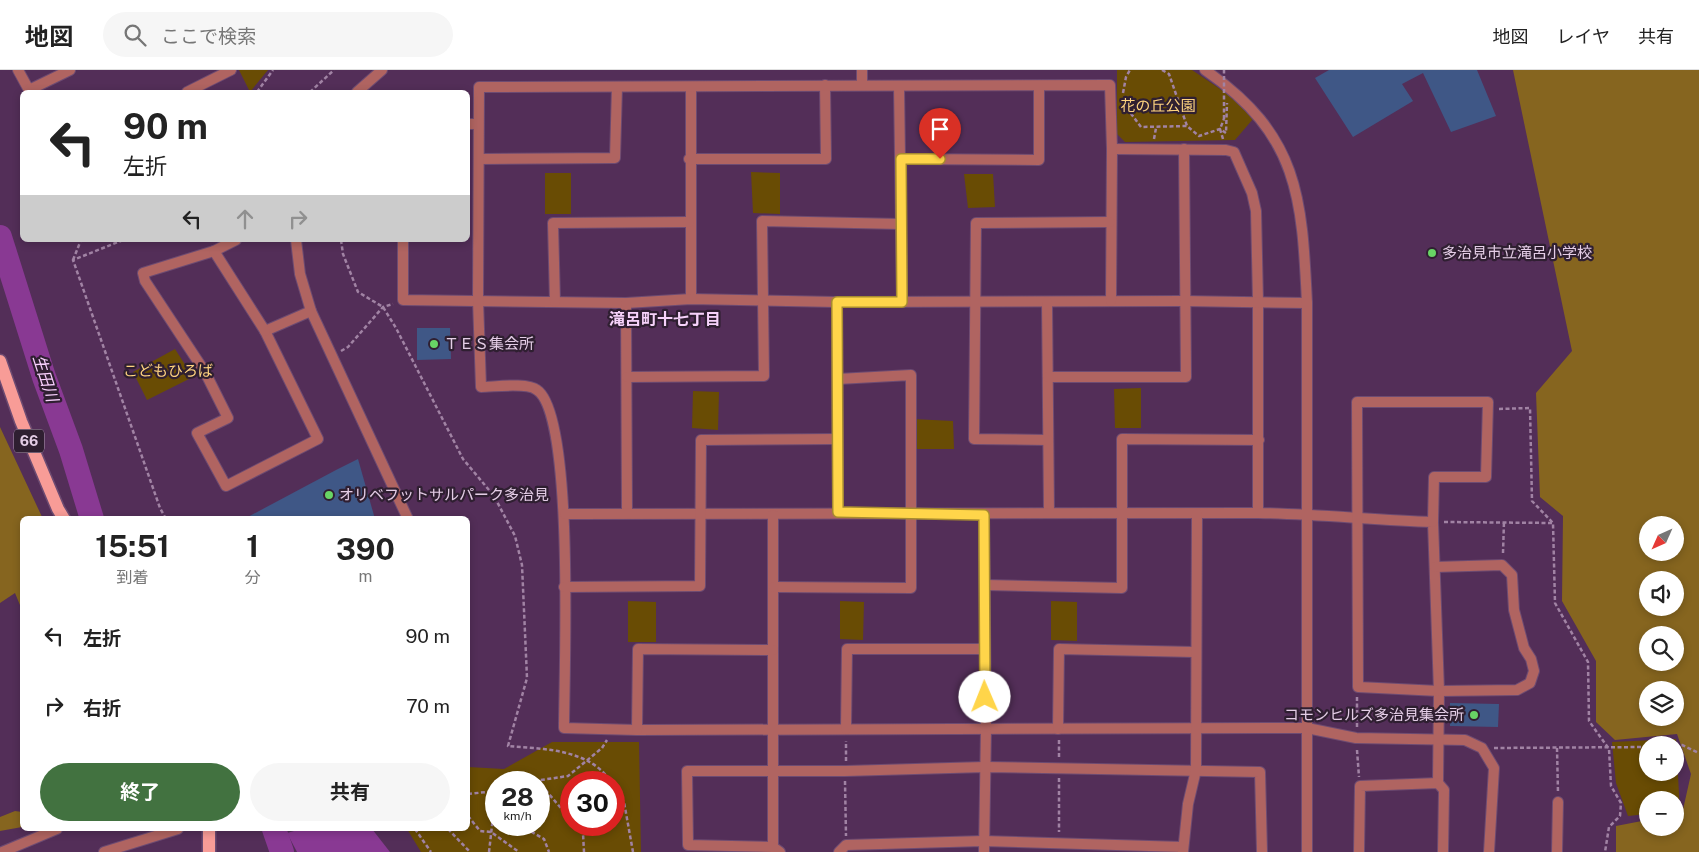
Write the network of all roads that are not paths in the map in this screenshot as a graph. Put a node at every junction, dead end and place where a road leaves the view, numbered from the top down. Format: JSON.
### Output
{"nodes":[{"id":1,"x":18,"y":70,"type":"edge"},
{"id":2,"x":70,"y":70,"type":"edge"},
{"id":3,"x":231,"y":70,"type":"edge"},
{"id":4,"x":382,"y":70,"type":"edge"},
{"id":5,"x":862,"y":70,"type":"edge"},
{"id":6,"x":1205,"y":70,"type":"edge"},
{"id":7,"x":825,"y":85,"type":"junction"},
{"id":8,"x":862,"y":85,"type":"junction"},
{"id":9,"x":900,"y":86,"type":"junction"},
{"id":10,"x":1039,"y":86,"type":"junction"},
{"id":11,"x":617,"y":87,"type":"junction"},
{"id":12,"x":691,"y":87,"type":"junction"},
{"id":13,"x":28,"y":90,"type":"edge"},
{"id":14,"x":31,"y":90,"type":"edge"},
{"id":15,"x":191,"y":90,"type":"edge"},
{"id":16,"x":359,"y":90,"type":"edge"},
{"id":17,"x":472,"y":124,"type":"edge"},
{"id":18,"x":1112,"y":149,"type":"junction"},
{"id":19,"x":1184,"y":149,"type":"junction"},
{"id":20,"x":479,"y":159,"type":"junction"},
{"id":21,"x":689,"y":159,"type":"junction"},
{"id":22,"x":901,"y":159,"type":"junction"},
{"id":23,"x":690,"y":222,"type":"junction"},
{"id":24,"x":1110,"y":222,"type":"junction"},
{"id":25,"x":901,"y":224,"type":"junction"},
{"id":26,"x":232,"y":242,"type":"edge"},
{"id":27,"x":296,"y":242,"type":"edge"},
{"id":28,"x":403,"y":242,"type":"edge"},
{"id":29,"x":214,"y":251,"type":"junction"},
{"id":30,"x":691,"y":299,"type":"junction"},
{"id":31,"x":478,"y":300,"type":"junction"},
{"id":32,"x":764,"y":301,"type":"junction"},
{"id":33,"x":974,"y":301,"type":"junction"},
{"id":34,"x":1111,"y":301,"type":"junction"},
{"id":35,"x":1184,"y":301,"type":"junction"},
{"id":36,"x":1258,"y":301,"type":"junction"},
{"id":37,"x":555,"y":302,"type":"junction"},
{"id":38,"x":837,"y":302,"type":"junction"},
{"id":39,"x":902,"y":302,"type":"junction"},
{"id":40,"x":1047,"y":302,"type":"junction"},
{"id":41,"x":1307,"y":302,"type":"junction"},
{"id":42,"x":626,"y":303,"type":"junction"},
{"id":43,"x":311,"y":311,"type":"junction"},
{"id":44,"x":265,"y":330,"type":"junction"},
{"id":45,"x":0,"y":361,"type":"edge"},
{"id":46,"x":627,"y":377,"type":"junction"},
{"id":47,"x":1048,"y":377,"type":"junction"},
{"id":48,"x":838,"y":379,"type":"junction"},
{"id":49,"x":837,"y":439,"type":"junction"},
{"id":50,"x":1048,"y":440,"type":"junction"},
{"id":51,"x":1259,"y":440,"type":"junction"},
{"id":52,"x":702,"y":512,"type":"junction"},
{"id":53,"x":838,"y":512,"type":"junction"},
{"id":54,"x":1123,"y":512,"type":"junction"},
{"id":55,"x":627,"y":513,"type":"junction"},
{"id":56,"x":911,"y":513,"type":"junction"},
{"id":57,"x":1049,"y":513,"type":"junction"},
{"id":58,"x":1258,"y":513,"type":"junction"},
{"id":59,"x":565,"y":514,"type":"junction"},
{"id":60,"x":1197,"y":514,"type":"junction"},
{"id":61,"x":1308,"y":514,"type":"junction"},
{"id":62,"x":773,"y":515,"type":"junction"},
{"id":63,"x":984,"y":515,"type":"junction"},
{"id":64,"x":62,"y":516,"type":"edge"},
{"id":65,"x":407,"y":516,"type":"edge"},
{"id":66,"x":1357,"y":519,"type":"junction"},
{"id":67,"x":1433,"y":522,"type":"junction"},
{"id":68,"x":1435,"y":567,"type":"junction"},
{"id":69,"x":986,"y":585,"type":"junction"},
{"id":70,"x":564,"y":587,"type":"junction"},
{"id":71,"x":774,"y":587,"type":"junction"},
{"id":72,"x":984,"y":649,"type":"junction"},
{"id":73,"x":773,"y":650,"type":"junction"},
{"id":74,"x":1195,"y":652,"type":"junction"},
{"id":75,"x":1438,"y":691,"type":"junction"},
{"id":76,"x":774,"y":728,"type":"junction"},
{"id":77,"x":1307,"y":728,"type":"junction"},
{"id":78,"x":1058,"y":729,"type":"junction"},
{"id":79,"x":637,"y":730,"type":"junction"},
{"id":80,"x":846,"y":730,"type":"junction"},
{"id":81,"x":986,"y":730,"type":"junction"},
{"id":82,"x":1196,"y":730,"type":"junction"},
{"id":83,"x":1438,"y":738,"type":"junction"},
{"id":84,"x":985,"y":767,"type":"junction"},
{"id":85,"x":775,"y":770,"type":"junction"},
{"id":86,"x":1196,"y":770,"type":"junction"},
{"id":87,"x":1438,"y":783,"type":"junction"},
{"id":88,"x":1558,"y":802,"type":"road end"},
{"id":89,"x":52,"y":831,"type":"edge"},
{"id":90,"x":172,"y":831,"type":"edge"},
{"id":91,"x":209,"y":831,"type":"edge"},
{"id":92,"x":984,"y":847,"type":"edge"},
{"id":93,"x":842,"y":848,"type":"edge"},
{"id":94,"x":776,"y":850,"type":"edge"},
{"id":95,"x":1183,"y":850,"type":"edge"},
{"id":96,"x":2,"y":852,"type":"edge"},
{"id":97,"x":104,"y":852,"type":"edge"},
{"id":98,"x":209,"y":852,"type":"edge"},
{"id":99,"x":1262,"y":852,"type":"edge"},
{"id":100,"x":1307,"y":852,"type":"edge"},
{"id":101,"x":1359,"y":852,"type":"edge"},
{"id":102,"x":1443,"y":852,"type":"edge"},
{"id":103,"x":1489,"y":852,"type":"edge"},
{"id":104,"x":1557,"y":852,"type":"edge"}],
"edges":[{"from":1,"to":13,"type":"street"},
{"from":2,"to":14,"type":"street"},
{"from":3,"to":15,"type":"street"},
{"from":4,"to":16,"type":"street"},
{"from":5,"to":8,"type":"street"},
{"from":6,"to":41,"type":"street"},
{"from":7,"to":8,"type":"street"},
{"from":7,"to":12,"type":"street"},
{"from":7,"to":21,"type":"street"},
{"from":8,"to":9,"type":"street"},
{"from":9,"to":10,"type":"street"},
{"from":9,"to":22,"type":"street"},
{"from":10,"to":18,"type":"street"},
{"from":10,"to":22,"type":"street"},
{"from":11,"to":12,"type":"street"},
{"from":11,"to":17,"type":"street"},
{"from":11,"to":20,"type":"street"},
{"from":12,"to":21,"type":"street"},
{"from":17,"to":20,"type":"street"},
{"from":18,"to":19,"type":"street"},
{"from":18,"to":24,"type":"street"},
{"from":19,"to":35,"type":"street"},
{"from":19,"to":36,"type":"street"},
{"from":20,"to":31,"type":"street"},
{"from":21,"to":23,"type":"street"},
{"from":22,"to":25,"type":"street"},
{"from":23,"to":30,"type":"street"},
{"from":23,"to":37,"type":"street"},
{"from":24,"to":33,"type":"street"},
{"from":24,"to":34,"type":"street"},
{"from":25,"to":32,"type":"street"},
{"from":25,"to":39,"type":"street"},
{"from":26,"to":29,"type":"street"},
{"from":27,"to":43,"type":"street"},
{"from":28,"to":31,"type":"street"},
{"from":29,"to":44,"type":"street"},
{"from":29,"to":44,"type":"street"},
{"from":30,"to":32,"type":"street"},
{"from":30,"to":42,"type":"street"},
{"from":31,"to":37,"type":"street"},
{"from":31,"to":59,"type":"street"},
{"from":32,"to":38,"type":"street"},
{"from":32,"to":46,"type":"street"},
{"from":33,"to":39,"type":"street"},
{"from":33,"to":40,"type":"street"},
{"from":33,"to":50,"type":"street"},
{"from":34,"to":35,"type":"street"},
{"from":34,"to":40,"type":"street"},
{"from":35,"to":36,"type":"street"},
{"from":35,"to":47,"type":"street"},
{"from":36,"to":41,"type":"street"},
{"from":36,"to":51,"type":"street"},
{"from":37,"to":42,"type":"street"},
{"from":38,"to":39,"type":"street"},
{"from":38,"to":48,"type":"street"},
{"from":40,"to":47,"type":"street"},
{"from":41,"to":61,"type":"street"},
{"from":42,"to":46,"type":"street"},
{"from":43,"to":44,"type":"street"},
{"from":43,"to":65,"type":"street"},
{"from":45,"to":64,"type":"main road","number":"66"},
{"from":46,"to":55,"type":"street"},
{"from":47,"to":50,"type":"street"},
{"from":48,"to":49,"type":"street"},
{"from":48,"to":56,"type":"street"},
{"from":49,"to":52,"type":"street"},
{"from":49,"to":53,"type":"street"},
{"from":50,"to":57,"type":"street"},
{"from":51,"to":54,"type":"street"},
{"from":51,"to":58,"type":"street"},
{"from":52,"to":55,"type":"street"},
{"from":52,"to":62,"type":"street"},
{"from":52,"to":70,"type":"street"},
{"from":53,"to":56,"type":"street"},
{"from":53,"to":62,"type":"street"},
{"from":54,"to":57,"type":"street"},
{"from":54,"to":60,"type":"street"},
{"from":54,"to":69,"type":"street"},
{"from":55,"to":59,"type":"street"},
{"from":56,"to":63,"type":"street"},
{"from":56,"to":71,"type":"street"},
{"from":57,"to":63,"type":"street"},
{"from":58,"to":60,"type":"street"},
{"from":58,"to":61,"type":"street"},
{"from":59,"to":70,"type":"street"},
{"from":60,"to":74,"type":"street"},
{"from":61,"to":66,"type":"street"},
{"from":61,"to":77,"type":"street"},
{"from":62,"to":71,"type":"street"},
{"from":63,"to":69,"type":"street"},
{"from":66,"to":67,"type":"street"},
{"from":66,"to":67,"type":"street"},
{"from":66,"to":75,"type":"street"},
{"from":67,"to":68,"type":"street"},
{"from":68,"to":75,"type":"street"},
{"from":68,"to":75,"type":"street"},
{"from":69,"to":72,"type":"street"},
{"from":70,"to":79,"type":"street"},
{"from":71,"to":73,"type":"street"},
{"from":72,"to":80,"type":"street"},
{"from":72,"to":81,"type":"street"},
{"from":73,"to":76,"type":"street"},
{"from":73,"to":79,"type":"street"},
{"from":74,"to":78,"type":"street"},
{"from":74,"to":82,"type":"street"},
{"from":75,"to":83,"type":"street"},
{"from":76,"to":79,"type":"street"},
{"from":76,"to":80,"type":"street"},
{"from":76,"to":85,"type":"street"},
{"from":77,"to":82,"type":"street"},
{"from":77,"to":83,"type":"street"},
{"from":77,"to":100,"type":"street"},
{"from":78,"to":81,"type":"street"},
{"from":78,"to":82,"type":"street"},
{"from":80,"to":81,"type":"street"},
{"from":81,"to":84,"type":"street"},
{"from":82,"to":86,"type":"street"},
{"from":83,"to":87,"type":"street"},
{"from":83,"to":103,"type":"street"},
{"from":84,"to":85,"type":"street"},
{"from":84,"to":86,"type":"street"},
{"from":84,"to":92,"type":"street"},
{"from":85,"to":94,"type":"street"},
{"from":85,"to":94,"type":"street"},
{"from":86,"to":95,"type":"street"},
{"from":86,"to":99,"type":"street"},
{"from":87,"to":101,"type":"street"},
{"from":87,"to":102,"type":"street"},
{"from":88,"to":104,"type":"street"},
{"from":89,"to":96,"type":"street"},
{"from":90,"to":97,"type":"street"},
{"from":91,"to":98,"type":"main road"},
{"from":92,"to":93,"type":"street"},
{"from":92,"to":95,"type":"street"}]}
